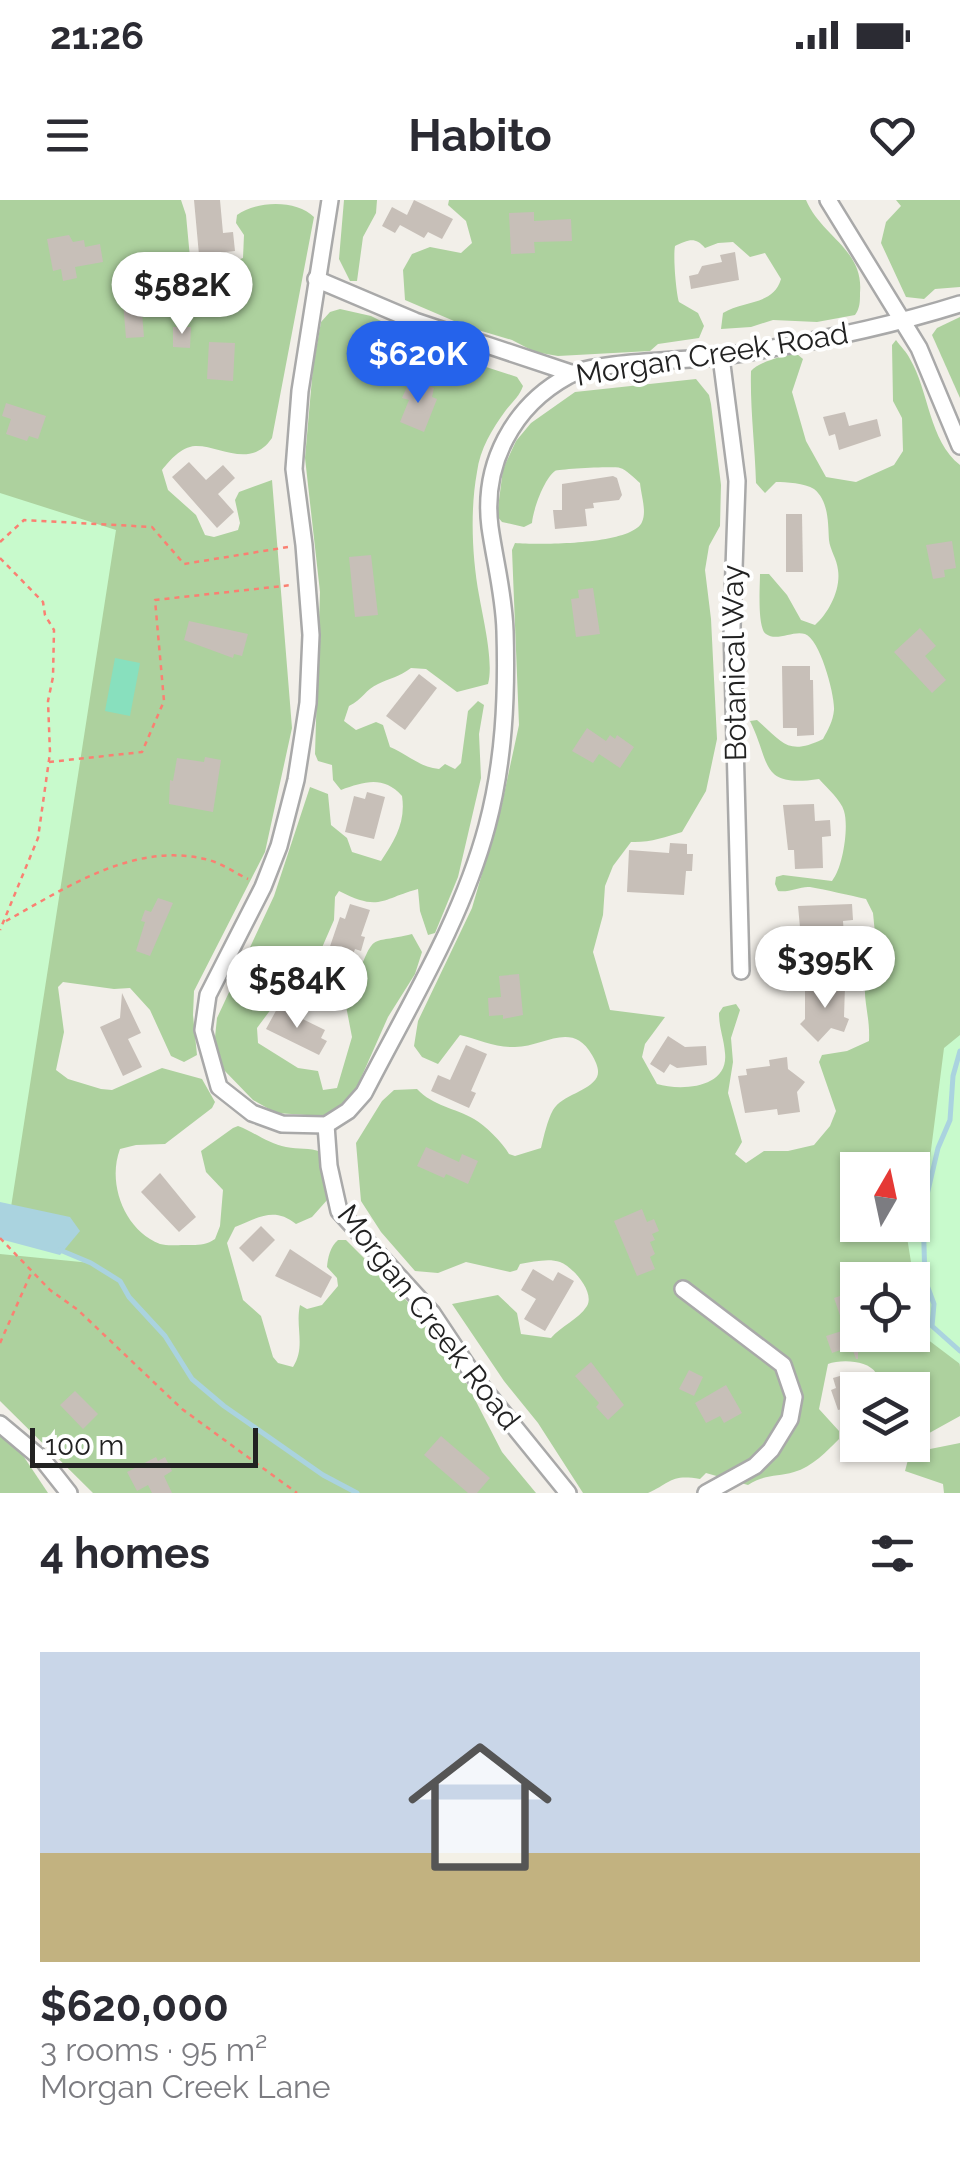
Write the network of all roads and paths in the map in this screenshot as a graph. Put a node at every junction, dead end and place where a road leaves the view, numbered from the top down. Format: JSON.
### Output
{"nodes":[{"id":1,"x":330,"y":200,"type":"edge"},
{"id":2,"x":828,"y":200,"type":"edge"},
{"id":3,"x":316,"y":280,"type":"junction"},
{"id":4,"x":960,"y":304,"type":"edge"},
{"id":5,"x":903,"y":322,"type":"junction"},
{"id":6,"x":721,"y":356,"type":"junction"},
{"id":7,"x":571,"y":373,"type":"junction"},
{"id":8,"x":960,"y":446,"type":"edge"},
{"id":9,"x":0,"y":542,"type":"edge"},
{"id":10,"x":304,"y":544,"type":"junction"},
{"id":11,"x":0,"y":558,"type":"edge"},
{"id":12,"x":307,"y":583,"type":"junction"},
{"id":13,"x":50,"y":762,"type":"junction"},
{"id":14,"x":263,"y":886,"type":"junction"},
{"id":15,"x":6,"y":921,"type":"junction"},
{"id":16,"x":0,"y":930,"type":"edge"},
{"id":17,"x":741,"y":971,"type":"dead end"},
{"id":18,"x":326,"y":1125,"type":"junction"},
{"id":19,"x":0,"y":1238,"type":"edge"},
{"id":20,"x":32,"y":1272,"type":"junction"},
{"id":21,"x":683,"y":1289,"type":"dead end"},
{"id":22,"x":0,"y":1343,"type":"edge"},
{"id":23,"x":0,"y":1424,"type":"edge"},
{"id":24,"x":727,"y":1488,"type":"edge"},
{"id":25,"x":70,"y":1493,"type":"edge"},
{"id":26,"x":297,"y":1493,"type":"edge"},
{"id":27,"x":568,"y":1493,"type":"edge"},
{"id":28,"x":706,"y":1493,"type":"edge"}],
"edges":[{"from":1,"to":3,"type":"street"},
{"from":2,"to":5,"type":"street"},
{"from":3,"to":7,"type":"street"},
{"from":3,"to":10,"type":"street"},
{"from":4,"to":5,"type":"street","name":"Morgan Creek Road"},
{"from":5,"to":6,"type":"street","name":"Morgan Creek Road"},
{"from":5,"to":8,"type":"street"},
{"from":6,"to":7,"type":"street","name":"Morgan Creek Road"},
{"from":6,"to":17,"type":"street","name":"Botanical Way"},
{"from":7,"to":18,"type":"street","name":"Morgan Creek Road"},
{"from":9,"to":10,"type":"path"},
{"from":10,"to":12,"type":"street"},
{"from":11,"to":13,"type":"path"},
{"from":12,"to":13,"type":"path"},
{"from":12,"to":14,"type":"street"},
{"from":13,"to":15,"type":"path"},
{"from":14,"to":15,"type":"path"},
{"from":14,"to":18,"type":"street"},
{"from":15,"to":16,"type":"path"},
{"from":18,"to":27,"type":"street","name":"Morgan Creek Road"},
{"from":19,"to":20,"type":"path"},
{"from":20,"to":22,"type":"path"},
{"from":20,"to":26,"type":"path"},
{"from":21,"to":24,"type":"street"},
{"from":23,"to":25,"type":"street"},
{"from":24,"to":28,"type":"street"}]}
